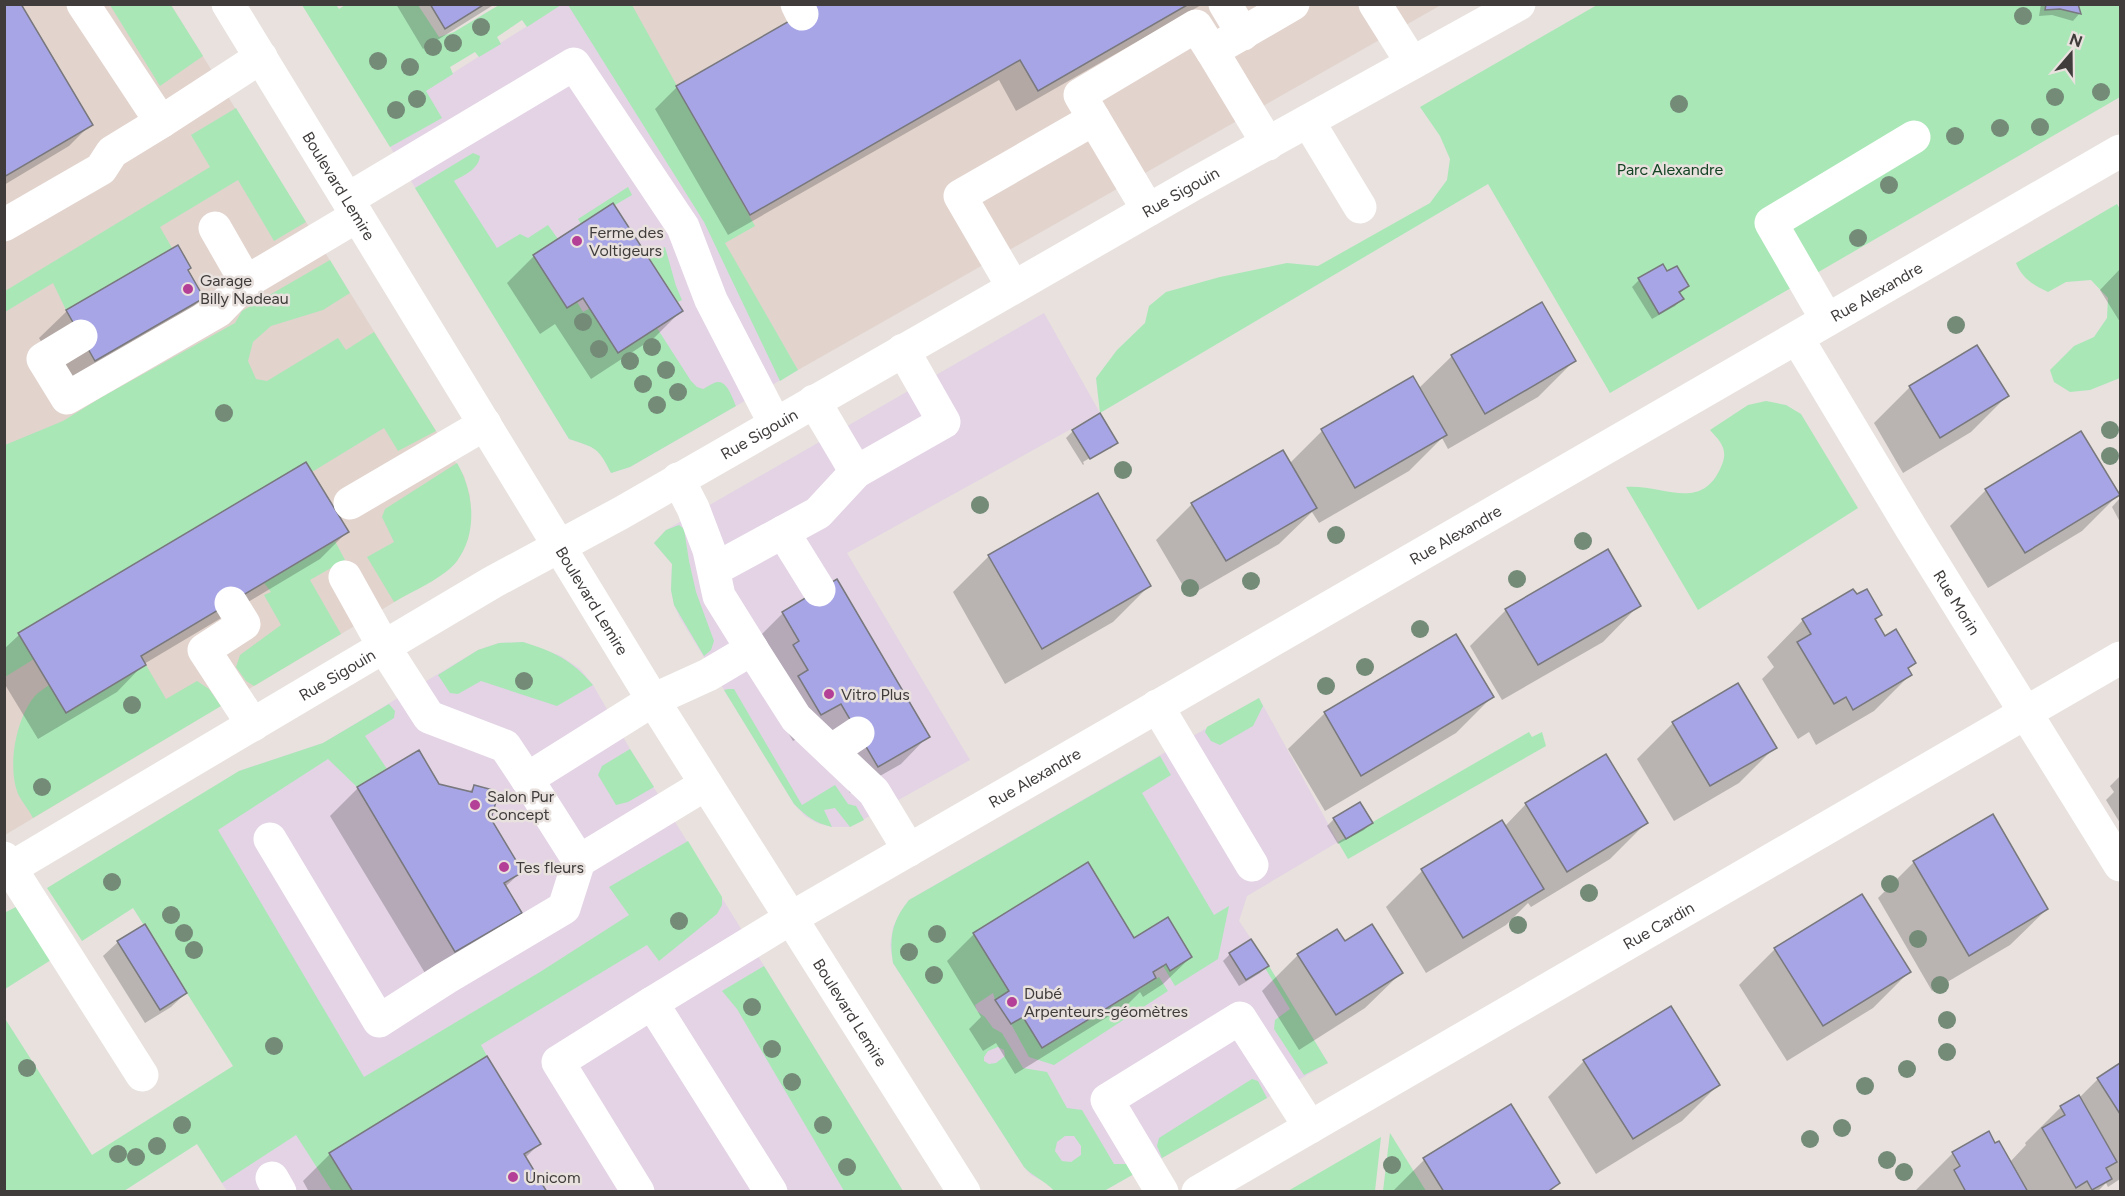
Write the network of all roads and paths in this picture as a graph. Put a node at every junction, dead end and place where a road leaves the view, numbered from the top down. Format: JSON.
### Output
{"nodes":[{"id":1,"x":83,"y":4,"type":"edge"},
{"id":2,"x":228,"y":4,"type":"edge"},
{"id":3,"x":1226,"y":4,"type":"edge"},
{"id":4,"x":1293,"y":4,"type":"edge"},
{"id":5,"x":1375,"y":4,"type":"edge"},
{"id":6,"x":1519,"y":4,"type":"edge"},
{"id":7,"x":1243,"y":34,"type":"junction"},
{"id":8,"x":1212,"y":51,"type":"junction"},
{"id":9,"x":261,"y":57,"type":"junction"},
{"id":10,"x":1412,"y":63,"type":"junction"},
{"id":11,"x":1094,"y":118,"type":"junction"},
{"id":12,"x":1308,"y":121,"type":"junction"},
{"id":13,"x":161,"y":122,"type":"junction"},
{"id":14,"x":1914,"y":137,"type":"dead end"},
{"id":15,"x":1268,"y":144,"type":"junction"},
{"id":16,"x":2121,"y":151,"type":"edge"},
{"id":17,"x":353,"y":207,"type":"junction"},
{"id":18,"x":1360,"y":207,"type":"dead end"},
{"id":19,"x":1148,"y":210,"type":"junction"},
{"id":20,"x":4,"y":225,"type":"edge"},
{"id":21,"x":215,"y":228,"type":"dead end"},
{"id":22,"x":246,"y":282,"type":"junction"},
{"id":23,"x":1013,"y":287,"type":"junction"},
{"id":24,"x":1827,"y":320,"type":"junction"},
{"id":25,"x":81,"y":336,"type":"dead end"},
{"id":26,"x":1797,"y":338,"type":"junction"},
{"id":27,"x":903,"y":350,"type":"junction"},
{"id":28,"x":814,"y":401,"type":"junction"},
{"id":29,"x":485,"y":424,"type":"junction"},
{"id":30,"x":775,"y":424,"type":"junction"},
{"id":31,"x":856,"y":472,"type":"junction"},
{"id":32,"x":678,"y":479,"type":"junction"},
{"id":33,"x":350,"y":503,"type":"dead end"},
{"id":34,"x":783,"y":532,"type":"junction"},
{"id":35,"x":559,"y":546,"type":"junction"},
{"id":36,"x":715,"y":569,"type":"junction"},
{"id":37,"x":345,"y":577,"type":"dead end"},
{"id":38,"x":819,"y":590,"type":"dead end"},
{"id":39,"x":231,"y":603,"type":"dead end"},
{"id":40,"x":384,"y":647,"type":"junction"},
{"id":41,"x":752,"y":649,"type":"junction"},
{"id":42,"x":2121,"y":658,"type":"edge"},
{"id":43,"x":653,"y":700,"type":"junction"},
{"id":44,"x":1157,"y":706,"type":"junction"},
{"id":45,"x":2027,"y":713,"type":"junction"},
{"id":46,"x":253,"y":724,"type":"junction"},
{"id":47,"x":858,"y":733,"type":"dead end"},
{"id":48,"x":831,"y":751,"type":"junction"},
{"id":49,"x":527,"y":779,"type":"junction"},
{"id":50,"x":706,"y":784,"type":"junction"},
{"id":51,"x":270,"y":839,"type":"dead end"},
{"id":52,"x":909,"y":850,"type":"junction"},
{"id":53,"x":579,"y":861,"type":"junction"},
{"id":54,"x":1252,"y":865,"type":"dead end"},
{"id":55,"x":2121,"y":865,"type":"edge"},
{"id":56,"x":6,"y":866,"type":"edge"},
{"id":57,"x":791,"y":918,"type":"junction"},
{"id":58,"x":652,"y":1003,"type":"junction"},
{"id":59,"x":142,"y":1075,"type":"dead end"},
{"id":60,"x":1310,"y":1127,"type":"junction"},
{"id":61,"x":638,"y":1191,"type":"edge"},
{"id":62,"x":771,"y":1191,"type":"edge"},
{"id":63,"x":964,"y":1191,"type":"edge"},
{"id":64,"x":1162,"y":1191,"type":"edge"},
{"id":65,"x":1198,"y":1191,"type":"edge"}],
"edges":[{"from":1,"to":13,"type":"street"},
{"from":2,"to":9,"type":"street","name":"Boulevard Lemire"},
{"from":3,"to":7,"type":"street"},
{"from":4,"to":7,"type":"street"},
{"from":5,"to":10,"type":"street"},
{"from":6,"to":10,"type":"street","name":"Rue Sigouin"},
{"from":7,"to":8,"type":"street"},
{"from":8,"to":11,"type":"street"},
{"from":8,"to":15,"type":"street"},
{"from":9,"to":13,"type":"street"},
{"from":9,"to":17,"type":"street","name":"Boulevard Lemire"},
{"from":10,"to":12,"type":"street","name":"Rue Sigouin"},
{"from":11,"to":19,"type":"street"},
{"from":11,"to":23,"type":"street"},
{"from":12,"to":15,"type":"street","name":"Rue Sigouin"},
{"from":12,"to":18,"type":"street"},
{"from":13,"to":20,"type":"street"},
{"from":14,"to":24,"type":"street"},
{"from":15,"to":19,"type":"street","name":"Rue Sigouin"},
{"from":16,"to":24,"type":"street","name":"Rue Alexandre"},
{"from":17,"to":22,"type":"street"},
{"from":17,"to":29,"type":"street","name":"Boulevard Lemire"},
{"from":17,"to":30,"type":"street"},
{"from":19,"to":23,"type":"street","name":"Rue Sigouin"},
{"from":21,"to":22,"type":"street"},
{"from":22,"to":25,"type":"street"},
{"from":23,"to":27,"type":"street","name":"Rue Sigouin"},
{"from":24,"to":26,"type":"street","name":"Rue Alexandre"},
{"from":26,"to":44,"type":"street","name":"Rue Alexandre"},
{"from":26,"to":45,"type":"street","name":"Rue Morin"},
{"from":27,"to":28,"type":"street","name":"Rue Sigouin"},
{"from":27,"to":31,"type":"street"},
{"from":28,"to":30,"type":"street","name":"Rue Sigouin"},
{"from":28,"to":31,"type":"street"},
{"from":29,"to":33,"type":"street"},
{"from":29,"to":35,"type":"street","name":"Boulevard Lemire"},
{"from":30,"to":32,"type":"street","name":"Rue Sigouin"},
{"from":31,"to":34,"type":"street"},
{"from":32,"to":35,"type":"street","name":"Rue Sigouin"},
{"from":32,"to":36,"type":"street"},
{"from":34,"to":36,"type":"street"},
{"from":34,"to":38,"type":"street"},
{"from":35,"to":40,"type":"street","name":"Rue Sigouin"},
{"from":35,"to":43,"type":"street","name":"Boulevard Lemire"},
{"from":36,"to":41,"type":"street"},
{"from":37,"to":40,"type":"street"},
{"from":39,"to":46,"type":"street"},
{"from":40,"to":46,"type":"street","name":"Rue Sigouin"},
{"from":40,"to":49,"type":"street"},
{"from":41,"to":43,"type":"street"},
{"from":41,"to":48,"type":"street"},
{"from":42,"to":45,"type":"street","name":"Rue Cardin"},
{"from":43,"to":49,"type":"street"},
{"from":43,"to":50,"type":"street","name":"Boulevard Lemire"},
{"from":44,"to":52,"type":"street","name":"Rue Alexandre"},
{"from":44,"to":54,"type":"street"},
{"from":45,"to":55,"type":"street","name":"Rue Morin"},
{"from":45,"to":60,"type":"street","name":"Rue Cardin"},
{"from":46,"to":56,"type":"street","name":"Rue Sigouin"},
{"from":47,"to":48,"type":"street"},
{"from":48,"to":52,"type":"street"},
{"from":49,"to":53,"type":"street"},
{"from":50,"to":53,"type":"street"},
{"from":50,"to":57,"type":"street","name":"Boulevard Lemire"},
{"from":51,"to":53,"type":"street"},
{"from":52,"to":57,"type":"street","name":"Rue Alexandre"},
{"from":56,"to":59,"type":"street"},
{"from":57,"to":58,"type":"street","name":"Rue Alexandre"},
{"from":57,"to":63,"type":"street","name":"Boulevard Lemire"},
{"from":58,"to":61,"type":"street","name":"Rue Alexandre"},
{"from":58,"to":62,"type":"street"},
{"from":60,"to":64,"type":"street"},
{"from":60,"to":65,"type":"street","name":"Rue Cardin"}]}
